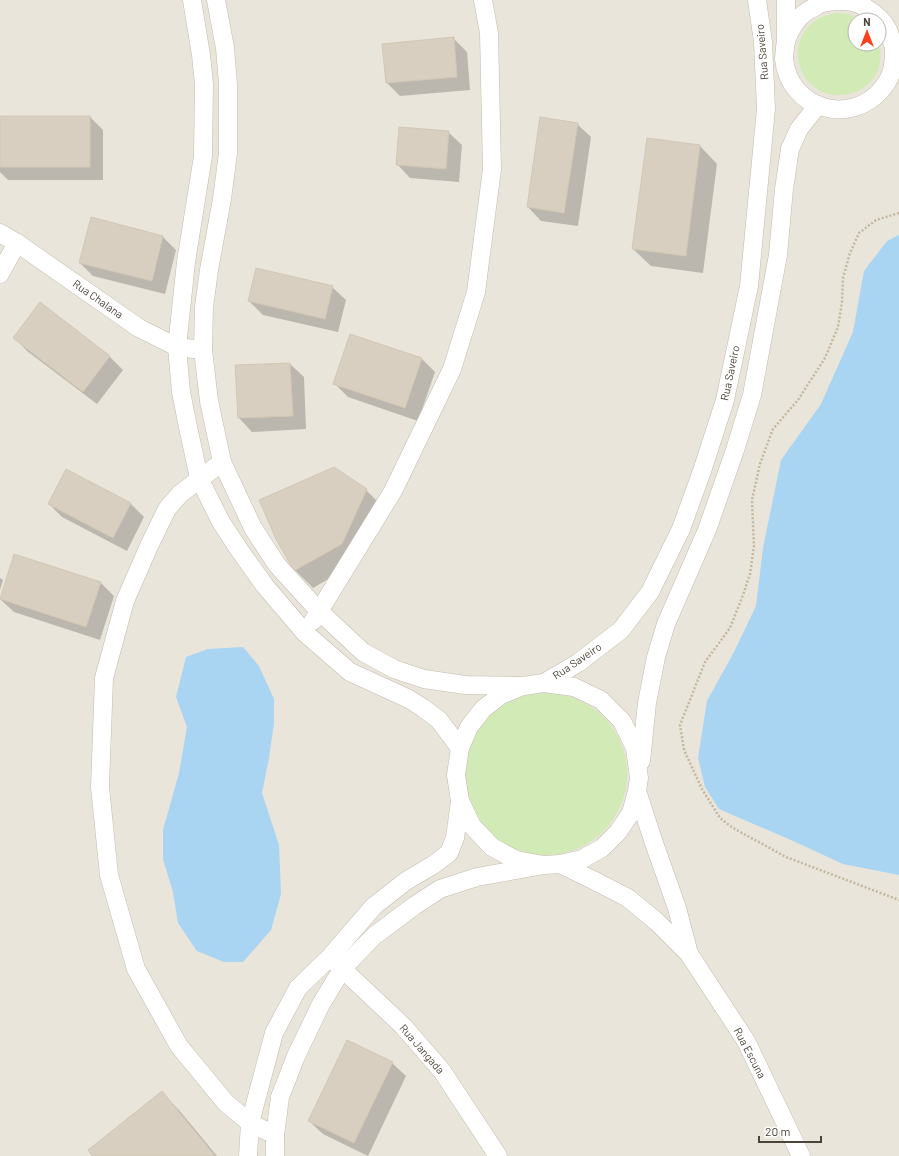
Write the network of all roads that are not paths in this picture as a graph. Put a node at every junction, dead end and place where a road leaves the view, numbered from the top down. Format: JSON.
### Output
{"nodes":[{"id":1,"x":192,"y":0,"type":"edge"},
{"id":2,"x":216,"y":0,"type":"edge"},
{"id":3,"x":483,"y":0,"type":"edge"},
{"id":4,"x":786,"y":1,"type":"edge"},
{"id":5,"x":850,"y":1,"type":"edge"},
{"id":6,"x":757,"y":4,"type":"edge"},
{"id":7,"x":786,"y":41,"type":"junction"},
{"id":8,"x":896,"y":49,"type":"edge"},
{"id":9,"x":893,"y":86,"type":"edge"},
{"id":10,"x":818,"y":105,"type":"junction"},
{"id":11,"x":0,"y":233,"type":"edge"},
{"id":12,"x":17,"y":243,"type":"junction"},
{"id":13,"x":0,"y":274,"type":"edge"},
{"id":14,"x":177,"y":347,"type":"junction"},
{"id":15,"x":203,"y":350,"type":"junction"},
{"id":16,"x":222,"y":462,"type":"junction"},
{"id":17,"x":199,"y":478,"type":"junction"},
{"id":18,"x":319,"y":611,"type":"junction"},
{"id":19,"x":305,"y":633,"type":"junction"},
{"id":20,"x":544,"y":683,"type":"junction"},
{"id":21,"x":523,"y":686,"type":"junction"},
{"id":22,"x":460,"y":748,"type":"junction"},
{"id":23,"x":638,"y":784,"type":"junction"},
{"id":24,"x":460,"y":802,"type":"junction"},
{"id":25,"x":552,"y":865,"type":"junction"},
{"id":26,"x":689,"y":954,"type":"junction"},
{"id":27,"x":336,"y":962,"type":"junction"},
{"id":28,"x":250,"y":1123,"type":"junction"},
{"id":29,"x":275,"y":1135,"type":"junction"},
{"id":30,"x":248,"y":1156,"type":"edge"},
{"id":31,"x":275,"y":1156,"type":"edge"},
{"id":32,"x":498,"y":1156,"type":"edge"},
{"id":33,"x":801,"y":1156,"type":"edge"}],
"edges":[{"from":1,"to":14,"type":"street"},
{"from":2,"to":15,"type":"street"},
{"from":3,"to":18,"type":"street"},
{"from":4,"to":6,"type":"street"},
{"from":4,"to":7,"type":"street"},
{"from":5,"to":7,"type":"street"},
{"from":5,"to":8,"type":"street"},
{"from":6,"to":20,"type":"street","name":"Rua Saveiro"},
{"from":7,"to":10,"type":"street"},
{"from":8,"to":9,"type":"street"},
{"from":9,"to":10,"type":"street"},
{"from":10,"to":23,"type":"street"},
{"from":11,"to":12,"type":"street","name":"Rua Chalana"},
{"from":12,"to":13,"type":"street"},
{"from":12,"to":14,"type":"street","name":"Rua Chalana"},
{"from":14,"to":15,"type":"street","name":"Rua Chalana"},
{"from":14,"to":17,"type":"street"},
{"from":15,"to":16,"type":"street"},
{"from":16,"to":17,"type":"street"},
{"from":16,"to":18,"type":"street"},
{"from":17,"to":19,"type":"street"},
{"from":17,"to":28,"type":"street"},
{"from":18,"to":19,"type":"street"},
{"from":18,"to":21,"type":"street"},
{"from":19,"to":22,"type":"street"},
{"from":20,"to":21,"type":"street"},
{"from":20,"to":23,"type":"street"},
{"from":21,"to":22,"type":"street"},
{"from":22,"to":24,"type":"street"},
{"from":23,"to":25,"type":"street"},
{"from":23,"to":26,"type":"street","name":"Rua Escuna"},
{"from":24,"to":25,"type":"street"},
{"from":24,"to":27,"type":"street"},
{"from":25,"to":26,"type":"street","name":"Rua Escuna"},
{"from":25,"to":27,"type":"street"},
{"from":26,"to":33,"type":"street","name":"Rua Escuna"},
{"from":27,"to":28,"type":"street"},
{"from":27,"to":29,"type":"street"},
{"from":27,"to":32,"type":"street","name":"Rua Jangada"},
{"from":28,"to":29,"type":"street"},
{"from":28,"to":30,"type":"street"},
{"from":29,"to":31,"type":"street"}]}
